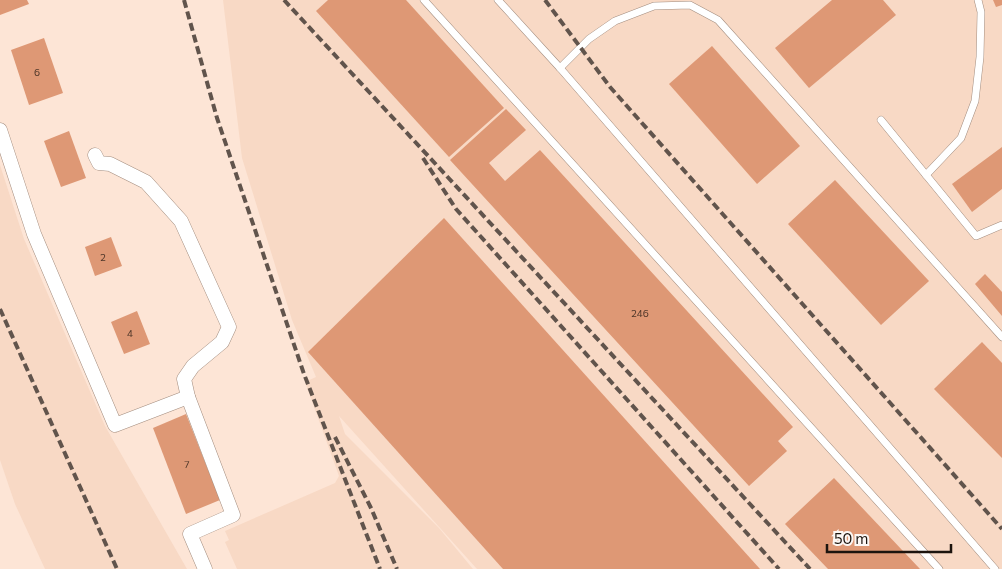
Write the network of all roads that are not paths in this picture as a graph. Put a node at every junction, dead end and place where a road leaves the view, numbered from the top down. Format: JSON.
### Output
{"nodes":[{"id":1,"x":424,"y":0,"type":"edge"},
{"id":2,"x":498,"y":0,"type":"edge"},
{"id":3,"x":978,"y":0,"type":"edge"},
{"id":4,"x":560,"y":68,"type":"junction"},
{"id":5,"x":881,"y":120,"type":"dead end"},
{"id":6,"x":0,"y":130,"type":"edge"},
{"id":7,"x":95,"y":155,"type":"dead end"},
{"id":8,"x":926,"y":175,"type":"junction"},
{"id":9,"x":1002,"y":225,"type":"edge"},
{"id":10,"x":1002,"y":337,"type":"edge"},
{"id":11,"x":188,"y":397,"type":"junction"},
{"id":12,"x":205,"y":569,"type":"edge"},
{"id":13,"x":939,"y":569,"type":"edge"},
{"id":14,"x":995,"y":569,"type":"edge"}],
"edges":[{"from":1,"to":13,"type":"lane"},
{"from":2,"to":4,"type":"lane"},
{"from":3,"to":8,"type":"lane"},
{"from":4,"to":10,"type":"lane"},
{"from":4,"to":14,"type":"lane"},
{"from":5,"to":8,"type":"lane"},
{"from":6,"to":11,"type":"street"},
{"from":7,"to":11,"type":"street"},
{"from":8,"to":9,"type":"lane"},
{"from":11,"to":12,"type":"street"}]}
